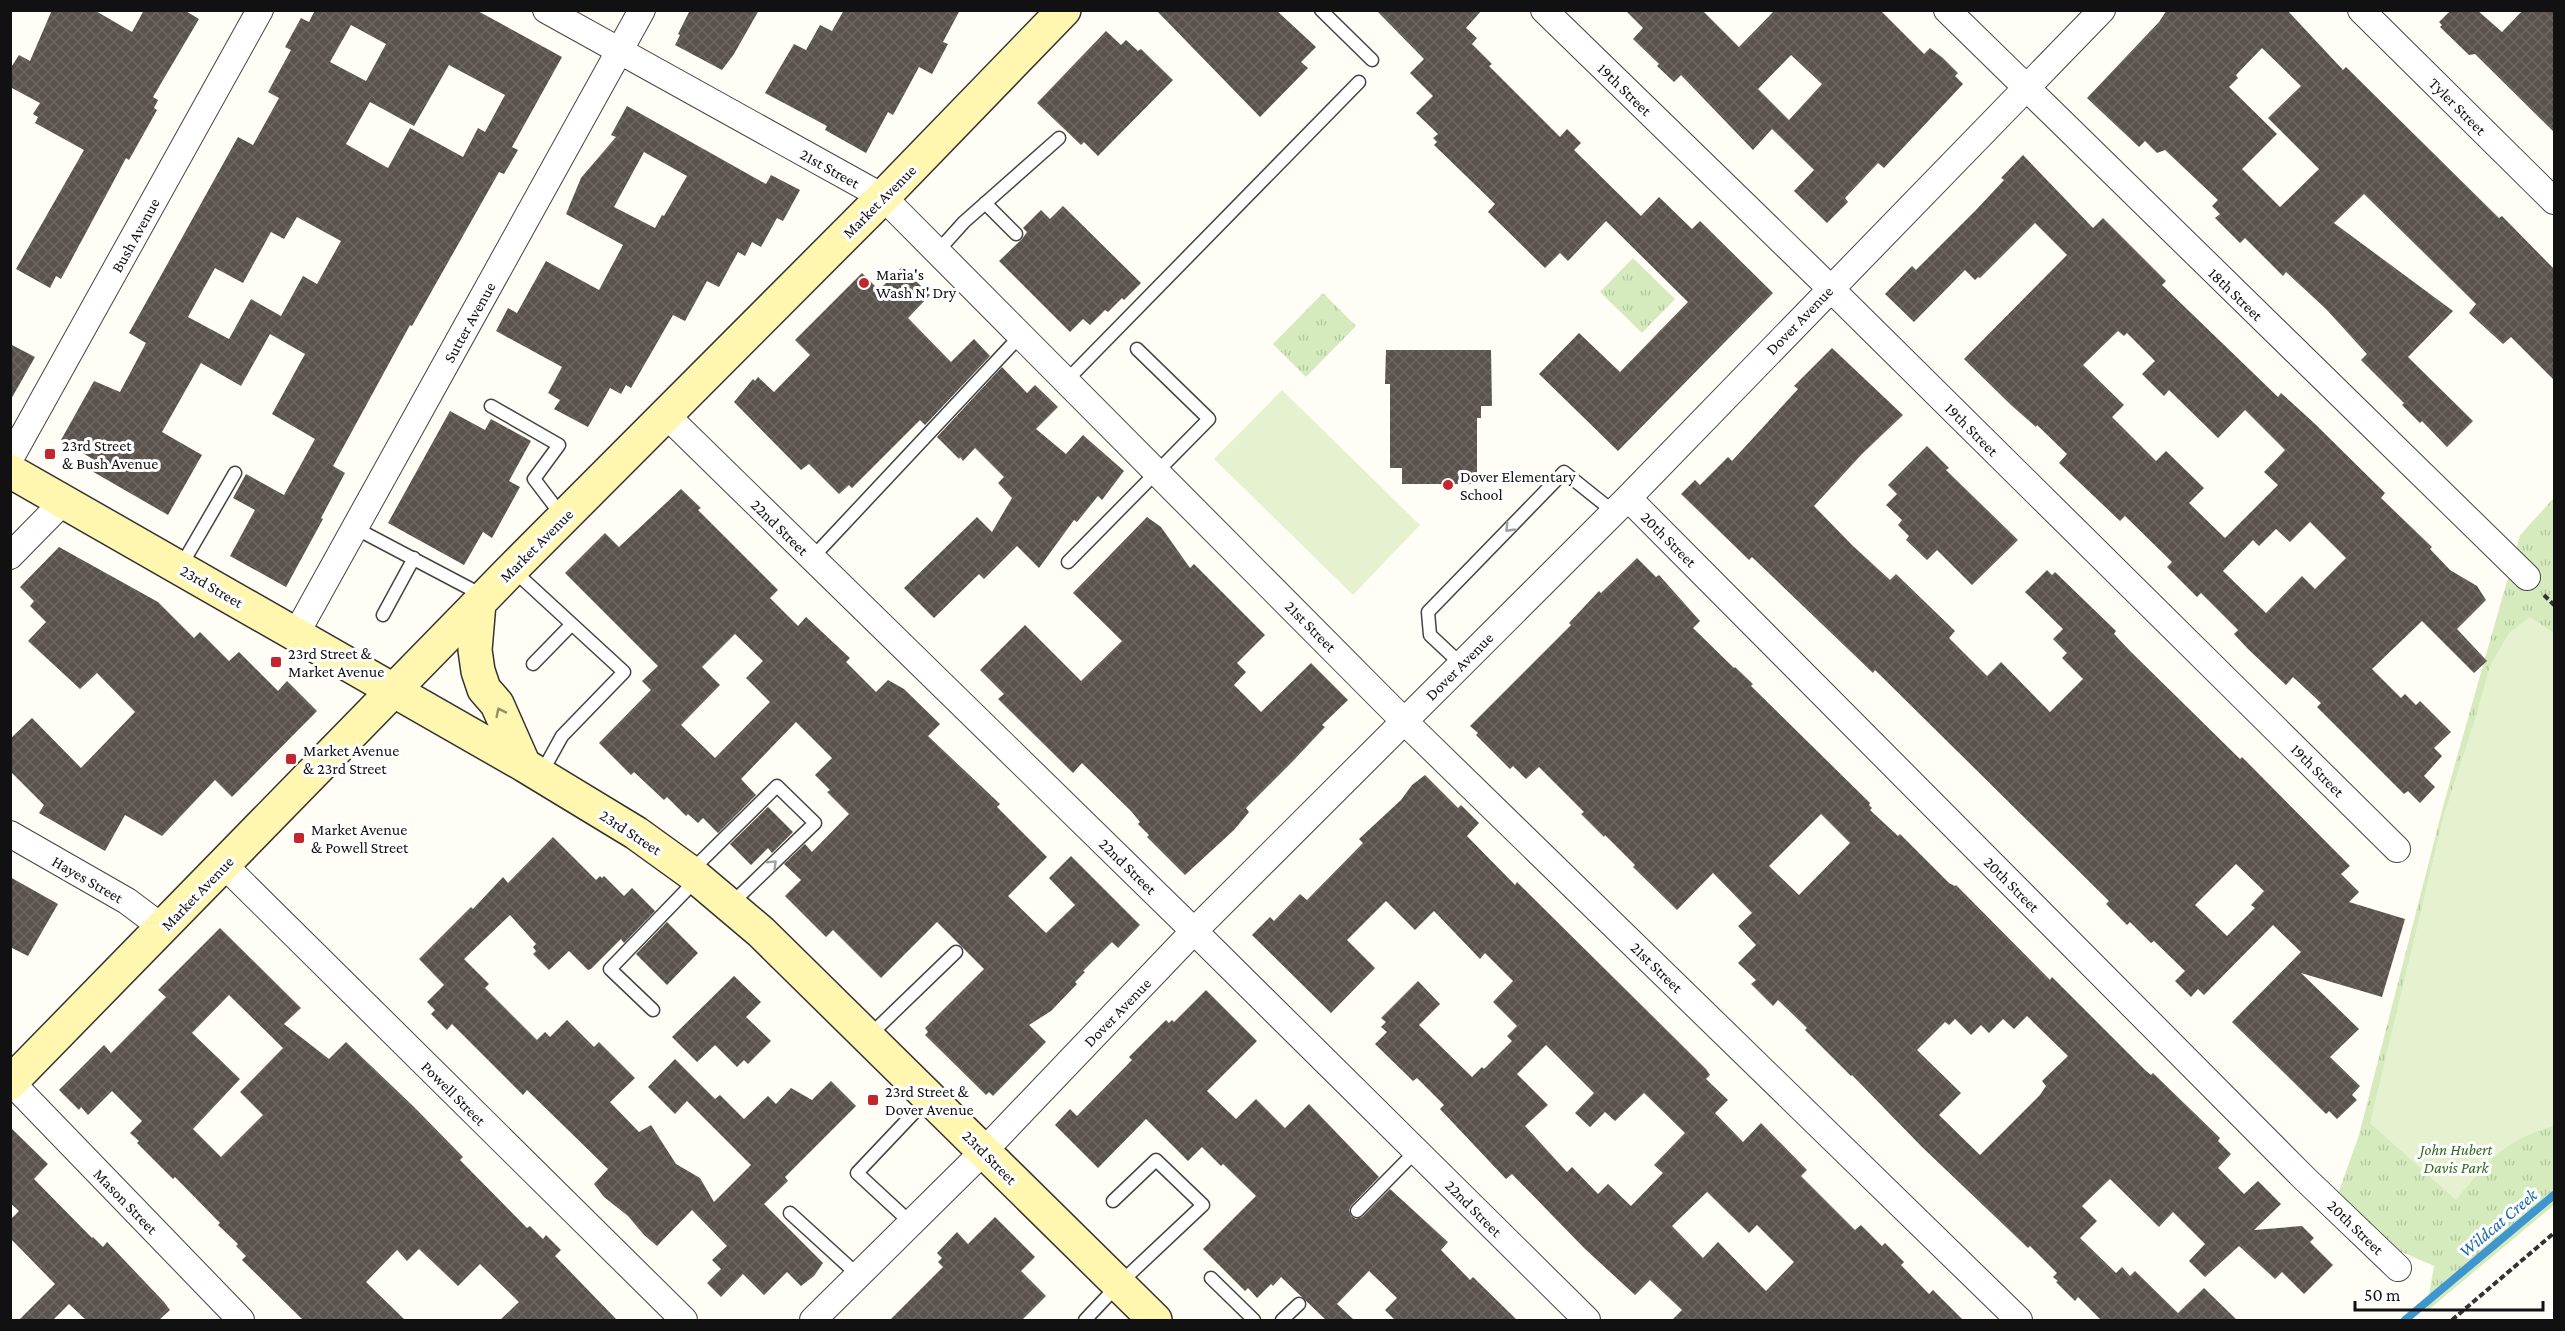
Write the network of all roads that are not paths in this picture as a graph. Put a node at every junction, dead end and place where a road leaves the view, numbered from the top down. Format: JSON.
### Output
{"nodes":[{"id":1,"x":260,"y":10,"type":"edge"},
{"id":2,"x":546,"y":10,"type":"edge"},
{"id":3,"x":642,"y":10,"type":"edge"},
{"id":4,"x":1064,"y":10,"type":"edge"},
{"id":5,"x":1321,"y":10,"type":"edge"},
{"id":6,"x":1544,"y":10,"type":"edge"},
{"id":7,"x":1947,"y":10,"type":"edge"},
{"id":8,"x":2102,"y":10,"type":"edge"},
{"id":9,"x":2361,"y":10,"type":"edge"},
{"id":10,"x":620,"y":51,"type":"junction"},
{"id":11,"x":1372,"y":60,"type":"dead end"},
{"id":12,"x":1359,"y":82,"type":"dead end"},
{"id":13,"x":2025,"y":88,"type":"junction"},
{"id":14,"x":1059,"y":138,"type":"dead end"},
{"id":15,"x":883,"y":197,"type":"junction"},
{"id":16,"x":2554,"y":201,"type":"edge"},
{"id":17,"x":985,"y":203,"type":"junction"},
{"id":18,"x":1016,"y":234,"type":"dead end"},
{"id":19,"x":937,"y":252,"type":"junction"},
{"id":20,"x":1830,"y":288,"type":"junction"},
{"id":21,"x":1020,"y":335,"type":"junction"},
{"id":22,"x":1137,"y":350,"type":"dead end"},
{"id":23,"x":1066,"y":381,"type":"junction"},
{"id":24,"x":491,"y":406,"type":"dead end"},
{"id":25,"x":666,"y":415,"type":"junction"},
{"id":26,"x":10,"y":459,"type":"edge"},
{"id":27,"x":10,"y":471,"type":"edge"},
{"id":28,"x":235,"y":473,"type":"dead end"},
{"id":29,"x":1158,"y":473,"type":"junction"},
{"id":30,"x":64,"y":501,"type":"junction"},
{"id":31,"x":1621,"y":505,"type":"junction"},
{"id":32,"x":563,"y":518,"type":"junction"},
{"id":33,"x":355,"y":528,"type":"junction"},
{"id":34,"x":10,"y":556,"type":"edge"},
{"id":35,"x":414,"y":558,"type":"junction"},
{"id":36,"x":812,"y":558,"type":"junction"},
{"id":37,"x":1068,"y":562,"type":"dead end"},
{"id":38,"x":180,"y":567,"type":"junction"},
{"id":39,"x":512,"y":569,"type":"junction"},
{"id":40,"x":2527,"y":577,"type":"dead end"},
{"id":41,"x":482,"y":600,"type":"junction"},
{"id":42,"x":383,"y":615,"type":"dead end"},
{"id":43,"x":572,"y":624,"type":"junction"},
{"id":44,"x":296,"y":634,"type":"junction"},
{"id":45,"x":533,"y":664,"type":"dead end"},
{"id":46,"x":1461,"y":664,"type":"junction"},
{"id":47,"x":394,"y":690,"type":"junction"},
{"id":48,"x":1404,"y":721,"type":"junction"},
{"id":49,"x":532,"y":770,"type":"junction"},
{"id":50,"x":10,"y":834,"type":"edge"},
{"id":51,"x":2397,"y":849,"type":"dead end"},
{"id":52,"x":224,"y":865,"type":"junction"},
{"id":53,"x":694,"y":875,"type":"junction"},
{"id":54,"x":731,"y":904,"type":"junction"},
{"id":55,"x":163,"y":928,"type":"junction"},
{"id":56,"x":1194,"y":931,"type":"junction"},
{"id":57,"x":956,"y":952,"type":"dead end"},
{"id":58,"x":653,"y":1010,"type":"dead end"},
{"id":59,"x":868,"y":1037,"type":"junction"},
{"id":60,"x":11,"y":1083,"type":"edge"},
{"id":61,"x":929,"y":1097,"type":"junction"},
{"id":62,"x":984,"y":1151,"type":"junction"},
{"id":63,"x":1416,"y":1151,"type":"junction"},
{"id":64,"x":1113,"y":1201,"type":"dead end"},
{"id":65,"x":1358,"y":1211,"type":"dead end"},
{"id":66,"x":790,"y":1213,"type":"dead end"},
{"id":67,"x":911,"y":1223,"type":"junction"},
{"id":68,"x":2398,"y":1268,"type":"dead end"},
{"id":69,"x":858,"y":1275,"type":"junction"},
{"id":70,"x":1211,"y":1278,"type":"dead end"},
{"id":71,"x":1119,"y":1284,"type":"junction"},
{"id":72,"x":1299,"y":1304,"type":"dead end"},
{"id":73,"x":241,"y":1320,"type":"edge"},
{"id":74,"x":684,"y":1320,"type":"edge"},
{"id":75,"x":813,"y":1320,"type":"edge"},
{"id":76,"x":1085,"y":1320,"type":"edge"},
{"id":77,"x":1155,"y":1320,"type":"edge"},
{"id":78,"x":1254,"y":1320,"type":"edge"},
{"id":79,"x":1282,"y":1320,"type":"edge"},
{"id":80,"x":1587,"y":1320,"type":"edge"},
{"id":81,"x":2019,"y":1320,"type":"edge"}],
"edges":[{"from":1,"to":26,"type":"street","name":"Bush Avenue"},
{"from":2,"to":10,"type":"street","name":"21st Street"},
{"from":3,"to":10,"type":"street","name":"Sutter Avenue"},
{"from":4,"to":15,"type":"main road","name":"Market Avenue"},
{"from":5,"to":11,"type":"lane"},
{"from":6,"to":20,"type":"street","name":"19th Street"},
{"from":7,"to":13,"type":"street","name":"18th Street"},
{"from":8,"to":13,"type":"street","name":"Dover Avenue"},
{"from":9,"to":16,"type":"street","name":"Tyler Street"},
{"from":10,"to":15,"type":"street","name":"21st Street"},
{"from":10,"to":33,"type":"street","name":"Sutter Avenue"},
{"from":12,"to":23,"type":"lane"},
{"from":13,"to":20,"type":"street","name":"Dover Avenue"},
{"from":13,"to":40,"type":"street","name":"18th Street"},
{"from":14,"to":17,"type":"lane"},
{"from":15,"to":19,"type":"street","name":"21st Street"},
{"from":15,"to":25,"type":"main road","name":"Market Avenue"},
{"from":17,"to":18,"type":"lane"},
{"from":17,"to":19,"type":"lane"},
{"from":19,"to":21,"type":"street","name":"21st Street"},
{"from":20,"to":31,"type":"street","name":"Dover Avenue"},
{"from":20,"to":51,"type":"street","name":"19th Street"},
{"from":21,"to":23,"type":"street","name":"21st Street"},
{"from":21,"to":36,"type":"lane"},
{"from":22,"to":29,"type":"lane"},
{"from":23,"to":29,"type":"street","name":"21st Street"},
{"from":24,"to":32,"type":"lane"},
{"from":25,"to":32,"type":"main road","name":"Market Avenue"},
{"from":25,"to":36,"type":"street","name":"22nd Street"},
{"from":27,"to":30,"type":"main road","name":"23rd Street"},
{"from":28,"to":38,"type":"lane"},
{"from":29,"to":37,"type":"lane"},
{"from":29,"to":48,"type":"street","name":"21st Street"},
{"from":30,"to":34,"type":"street"},
{"from":30,"to":38,"type":"main road","name":"23rd Street"},
{"from":31,"to":46,"type":"street","name":"Dover Avenue"},
{"from":31,"to":46,"type":"lane","one_way":true},
{"from":31,"to":68,"type":"street","name":"20th Street"},
{"from":32,"to":39,"type":"main road","name":"Market Avenue"},
{"from":33,"to":35,"type":"lane"},
{"from":33,"to":44,"type":"street","name":"Sutter Avenue"},
{"from":35,"to":41,"type":"lane"},
{"from":35,"to":42,"type":"lane"},
{"from":36,"to":56,"type":"street","name":"22nd Street"},
{"from":38,"to":44,"type":"main road","name":"23rd Street"},
{"from":39,"to":41,"type":"main road","name":"Market Avenue"},
{"from":39,"to":43,"type":"lane"},
{"from":41,"to":47,"type":"main road","name":"Market Avenue"},
{"from":49,"to":41,"type":"main road","one_way":true},
{"from":43,"to":45,"type":"lane"},
{"from":43,"to":49,"type":"lane"},
{"from":44,"to":47,"type":"main road","name":"23rd Street"},
{"from":46,"to":48,"type":"street","name":"Dover Avenue"},
{"from":47,"to":49,"type":"main road","name":"23rd Street"},
{"from":47,"to":52,"type":"main road","name":"Market Avenue"},
{"from":48,"to":56,"type":"street","name":"Dover Avenue"},
{"from":48,"to":81,"type":"street","name":"21st Street"},
{"from":49,"to":53,"type":"main road","name":"23rd Street"},
{"from":50,"to":55,"type":"street","name":"Hayes Street"},
{"from":52,"to":55,"type":"main road","name":"Market Avenue"},
{"from":52,"to":74,"type":"street","name":"Powell Street"},
{"from":53,"to":54,"type":"main road","name":"23rd Street"},
{"from":54,"to":53,"type":"lane","one_way":true},
{"from":53,"to":58,"type":"lane"},
{"from":54,"to":59,"type":"main road","name":"23rd Street"},
{"from":55,"to":60,"type":"main road","name":"Market Avenue"},
{"from":56,"to":62,"type":"street","name":"Dover Avenue"},
{"from":56,"to":63,"type":"street","name":"22nd Street"},
{"from":57,"to":59,"type":"lane"},
{"from":59,"to":61,"type":"main road","name":"23rd Street"},
{"from":60,"to":73,"type":"street","name":"Mason Street"},
{"from":61,"to":62,"type":"main road","name":"23rd Street"},
{"from":61,"to":67,"type":"lane"},
{"from":62,"to":67,"type":"street","name":"Dover Avenue"},
{"from":62,"to":71,"type":"main road","name":"23rd Street"},
{"from":63,"to":65,"type":"lane"},
{"from":63,"to":80,"type":"street","name":"22nd Street"},
{"from":64,"to":71,"type":"lane"},
{"from":66,"to":69,"type":"lane"},
{"from":67,"to":69,"type":"street","name":"Dover Avenue"},
{"from":69,"to":75,"type":"street","name":"Dover Avenue"},
{"from":70,"to":78,"type":"lane"},
{"from":71,"to":76,"type":"lane"},
{"from":71,"to":77,"type":"main road","name":"23rd Street"},
{"from":72,"to":79,"type":"lane"}]}
